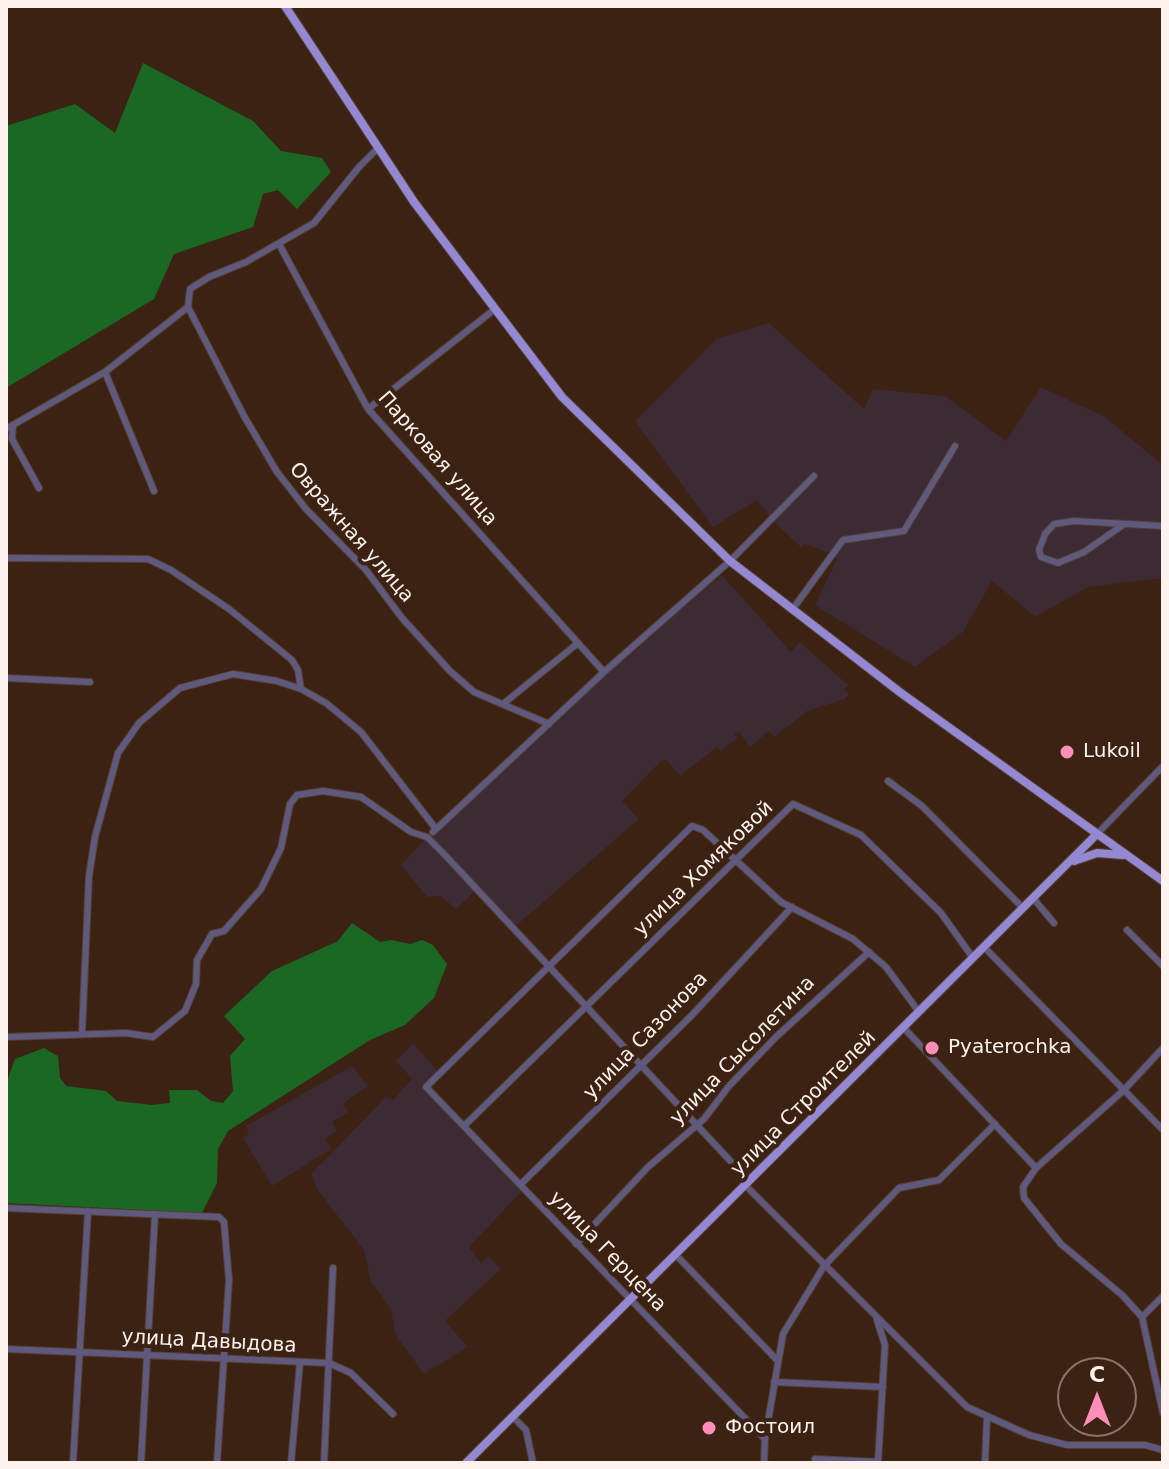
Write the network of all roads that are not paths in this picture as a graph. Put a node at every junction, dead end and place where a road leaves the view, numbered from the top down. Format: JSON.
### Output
{"nodes":[{"id":1,"x":285,"y":6,"type":"edge"},
{"id":2,"x":378,"y":148,"type":"junction"},
{"id":3,"x":279,"y":244,"type":"junction"},
{"id":4,"x":188,"y":307,"type":"junction"},
{"id":5,"x":495,"y":309,"type":"junction"},
{"id":6,"x":105,"y":372,"type":"junction"},
{"id":7,"x":368,"y":409,"type":"junction"},
{"id":8,"x":13,"y":425,"type":"junction"},
{"id":9,"x":6,"y":429,"type":"edge"},
{"id":10,"x":955,"y":446,"type":"dead end"},
{"id":11,"x":814,"y":476,"type":"dead end"},
{"id":12,"x":39,"y":488,"type":"dead end"},
{"id":13,"x":154,"y":491,"type":"dead end"},
{"id":14,"x":1123,"y":525,"type":"junction"},
{"id":15,"x":1163,"y":526,"type":"edge"},
{"id":16,"x":6,"y":558,"type":"edge"},
{"id":17,"x":730,"y":561,"type":"junction"},
{"id":18,"x":792,"y":610,"type":"junction"},
{"id":19,"x":578,"y":643,"type":"junction"},
{"id":20,"x":604,"y":672,"type":"junction"},
{"id":21,"x":6,"y":678,"type":"edge"},
{"id":22,"x":90,"y":682,"type":"dead end"},
{"id":23,"x":301,"y":689,"type":"junction"},
{"id":24,"x":503,"y":704,"type":"junction"},
{"id":25,"x":549,"y":724,"type":"junction"},
{"id":26,"x":1163,"y":766,"type":"edge"},
{"id":27,"x":888,"y":781,"type":"dead end"},
{"id":28,"x":436,"y":829,"type":"junction"},
{"id":29,"x":1096,"y":835,"type":"junction"},
{"id":30,"x":427,"y":837,"type":"junction"},
{"id":31,"x":1127,"y":857,"type":"junction"},
{"id":32,"x":736,"y":862,"type":"junction"},
{"id":33,"x":1063,"y":868,"type":"junction"},
{"id":34,"x":1163,"y":881,"type":"edge"},
{"id":35,"x":1033,"y":898,"type":"junction"},
{"id":36,"x":792,"y":907,"type":"junction"},
{"id":37,"x":1023,"y":908,"type":"junction"},
{"id":38,"x":1054,"y":923,"type":"dead end"},
{"id":39,"x":1127,"y":930,"type":"dead end"},
{"id":40,"x":984,"y":947,"type":"junction"},
{"id":41,"x":869,"y":952,"type":"junction"},
{"id":42,"x":973,"y":958,"type":"junction"},
{"id":43,"x":549,"y":963,"type":"junction"},
{"id":44,"x":1163,"y":966,"type":"edge"},
{"id":45,"x":585,"y":1006,"type":"junction"},
{"id":46,"x":919,"y":1012,"type":"junction"},
{"id":47,"x":903,"y":1027,"type":"junction"},
{"id":48,"x":82,"y":1033,"type":"junction"},
{"id":49,"x":6,"y":1037,"type":"edge"},
{"id":50,"x":1163,"y":1048,"type":"edge"},
{"id":51,"x":639,"y":1067,"type":"junction"},
{"id":52,"x":1124,"y":1090,"type":"junction"},
{"id":53,"x":995,"y":1124,"type":"junction"},
{"id":54,"x":464,"y":1126,"type":"junction"},
{"id":55,"x":696,"y":1126,"type":"junction"},
{"id":56,"x":1163,"y":1130,"type":"edge"},
{"id":57,"x":1036,"y":1168,"type":"junction"},
{"id":58,"x":747,"y":1183,"type":"junction"},
{"id":59,"x":520,"y":1185,"type":"junction"},
{"id":60,"x":6,"y":1208,"type":"edge"},
{"id":61,"x":88,"y":1211,"type":"junction"},
{"id":62,"x":155,"y":1214,"type":"junction"},
{"id":63,"x":576,"y":1244,"type":"junction"},
{"id":64,"x":675,"y":1254,"type":"junction"},
{"id":65,"x":824,"y":1266,"type":"junction"},
{"id":66,"x":333,"y":1268,"type":"dead end"},
{"id":67,"x":1163,"y":1296,"type":"edge"},
{"id":68,"x":630,"y":1300,"type":"junction"},
{"id":69,"x":1142,"y":1317,"type":"junction"},
{"id":70,"x":877,"y":1319,"type":"junction"},
{"id":71,"x":6,"y":1349,"type":"edge"},
{"id":72,"x":79,"y":1353,"type":"junction"},
{"id":73,"x":146,"y":1354,"type":"junction"},
{"id":74,"x":222,"y":1357,"type":"junction"},
{"id":75,"x":777,"y":1360,"type":"junction"},
{"id":76,"x":300,"y":1362,"type":"junction"},
{"id":77,"x":329,"y":1363,"type":"junction"},
{"id":78,"x":774,"y":1382,"type":"junction"},
{"id":79,"x":883,"y":1387,"type":"junction"},
{"id":80,"x":1163,"y":1413,"type":"edge"},
{"id":81,"x":393,"y":1414,"type":"dead end"},
{"id":82,"x":513,"y":1417,"type":"junction"},
{"id":83,"x":987,"y":1417,"type":"junction"},
{"id":84,"x":765,"y":1439,"type":"junction"},
{"id":85,"x":1163,"y":1450,"type":"edge"},
{"id":86,"x":815,"y":1459,"type":"dead end"},
{"id":87,"x":878,"y":1462,"type":"edge"},
{"id":88,"x":73,"y":1463,"type":"edge"},
{"id":89,"x":141,"y":1463,"type":"edge"},
{"id":90,"x":217,"y":1463,"type":"edge"},
{"id":91,"x":291,"y":1463,"type":"edge"},
{"id":92,"x":324,"y":1463,"type":"edge"},
{"id":93,"x":466,"y":1463,"type":"edge"},
{"id":94,"x":533,"y":1463,"type":"edge"},
{"id":95,"x":764,"y":1463,"type":"edge"},
{"id":96,"x":985,"y":1463,"type":"edge"}],
"edges":[{"from":1,"to":2,"type":"main road"},
{"from":2,"to":3,"type":"street"},
{"from":2,"to":5,"type":"main road"},
{"from":3,"to":4,"type":"street"},
{"from":3,"to":7,"type":"street","name":"Парковая улица"},
{"from":4,"to":6,"type":"street"},
{"from":4,"to":24,"type":"street","name":"Овражная улица"},
{"from":5,"to":7,"type":"street"},
{"from":5,"to":17,"type":"main road"},
{"from":6,"to":8,"type":"street"},
{"from":6,"to":13,"type":"street"},
{"from":7,"to":19,"type":"street","name":"Парковая улица"},
{"from":8,"to":9,"type":"street"},
{"from":8,"to":12,"type":"street"},
{"from":10,"to":18,"type":"street"},
{"from":11,"to":17,"type":"street"},
{"from":14,"to":14,"type":"street"},
{"from":14,"to":15,"type":"street"},
{"from":16,"to":23,"type":"street"},
{"from":17,"to":18,"type":"main road"},
{"from":17,"to":20,"type":"street"},
{"from":18,"to":29,"type":"main road"},
{"from":19,"to":20,"type":"street","name":"Парковая улица"},
{"from":19,"to":24,"type":"street"},
{"from":20,"to":25,"type":"street"},
{"from":21,"to":22,"type":"street"},
{"from":23,"to":28,"type":"street"},
{"from":23,"to":48,"type":"street"},
{"from":24,"to":25,"type":"street","name":"Овражная улица"},
{"from":25,"to":28,"type":"street"},
{"from":26,"to":29,"type":"street","name":"улица Строителей"},
{"from":27,"to":37,"type":"street"},
{"from":28,"to":30,"type":"street"},
{"from":29,"to":31,"type":"main road"},
{"from":29,"to":33,"type":"main road","name":"улица Строителей"},
{"from":30,"to":43,"type":"street"},
{"from":30,"to":48,"type":"street"},
{"from":31,"to":33,"type":"main road"},
{"from":31,"to":34,"type":"main road"},
{"from":32,"to":36,"type":"street"},
{"from":32,"to":42,"type":"street","name":"улица Хомяковой"},
{"from":32,"to":43,"type":"street"},
{"from":32,"to":45,"type":"street","name":"улица Хомяковой"},
{"from":33,"to":35,"type":"main road","name":"улица Строителей"},
{"from":35,"to":37,"type":"main road","name":"улица Строителей"},
{"from":35,"to":38,"type":"street"},
{"from":36,"to":41,"type":"street"},
{"from":36,"to":51,"type":"street","name":"улица Сазонова"},
{"from":37,"to":40,"type":"main road","name":"улица Строителей"},
{"from":39,"to":44,"type":"street"},
{"from":40,"to":42,"type":"main road","name":"улица Строителей"},
{"from":40,"to":52,"type":"street"},
{"from":41,"to":46,"type":"street"},
{"from":41,"to":55,"type":"street","name":"улица Сысолетина"},
{"from":42,"to":46,"type":"main road","name":"улица Строителей"},
{"from":43,"to":45,"type":"street"},
{"from":43,"to":54,"type":"street","name":"улица Герцена"},
{"from":45,"to":51,"type":"street"},
{"from":45,"to":54,"type":"street","name":"улица Хомяковой"},
{"from":46,"to":47,"type":"main road","name":"улица Строителей"},
{"from":47,"to":53,"type":"street"},
{"from":47,"to":58,"type":"main road","name":"улица Строителей"},
{"from":48,"to":49,"type":"street"},
{"from":50,"to":52,"type":"street"},
{"from":51,"to":55,"type":"street"},
{"from":51,"to":59,"type":"street","name":"улица Сазонова"},
{"from":52,"to":56,"type":"street"},
{"from":52,"to":57,"type":"street"},
{"from":53,"to":57,"type":"street"},
{"from":53,"to":65,"type":"street"},
{"from":54,"to":59,"type":"street","name":"улица Герцена"},
{"from":55,"to":58,"type":"street"},
{"from":55,"to":63,"type":"street","name":"улица Сысолетина"},
{"from":57,"to":69,"type":"street"},
{"from":58,"to":64,"type":"main road","name":"улица Строителей"},
{"from":58,"to":65,"type":"street"},
{"from":59,"to":63,"type":"street","name":"улица Герцена"},
{"from":60,"to":61,"type":"street"},
{"from":61,"to":62,"type":"street"},
{"from":61,"to":72,"type":"street"},
{"from":62,"to":73,"type":"street"},
{"from":62,"to":74,"type":"street"},
{"from":63,"to":68,"type":"street","name":"улица Герцена"},
{"from":64,"to":68,"type":"main road","name":"улица Строителей"},
{"from":64,"to":75,"type":"street"},
{"from":65,"to":70,"type":"street"},
{"from":65,"to":75,"type":"street"},
{"from":66,"to":77,"type":"street"},
{"from":67,"to":69,"type":"street"},
{"from":68,"to":82,"type":"main road","name":"улица Строителей"},
{"from":68,"to":84,"type":"street","name":"улица Герцена"},
{"from":69,"to":80,"type":"street"},
{"from":70,"to":79,"type":"street"},
{"from":70,"to":83,"type":"street"},
{"from":71,"to":72,"type":"street","name":"улица Давыдова"},
{"from":72,"to":73,"type":"street","name":"улица Давыдова"},
{"from":72,"to":88,"type":"street"},
{"from":73,"to":74,"type":"street","name":"улица Давыдова"},
{"from":73,"to":89,"type":"street"},
{"from":74,"to":76,"type":"street","name":"улица Давыдова"},
{"from":74,"to":90,"type":"street"},
{"from":75,"to":78,"type":"street"},
{"from":76,"to":77,"type":"street","name":"улица Давыдова"},
{"from":76,"to":91,"type":"street"},
{"from":77,"to":81,"type":"street"},
{"from":77,"to":92,"type":"street"},
{"from":78,"to":79,"type":"street"},
{"from":78,"to":84,"type":"street"},
{"from":79,"to":87,"type":"street"},
{"from":82,"to":93,"type":"main road","name":"улица Строителей"},
{"from":82,"to":94,"type":"street"},
{"from":83,"to":85,"type":"street"},
{"from":83,"to":96,"type":"street"},
{"from":84,"to":95,"type":"street"},
{"from":86,"to":87,"type":"street"}]}
